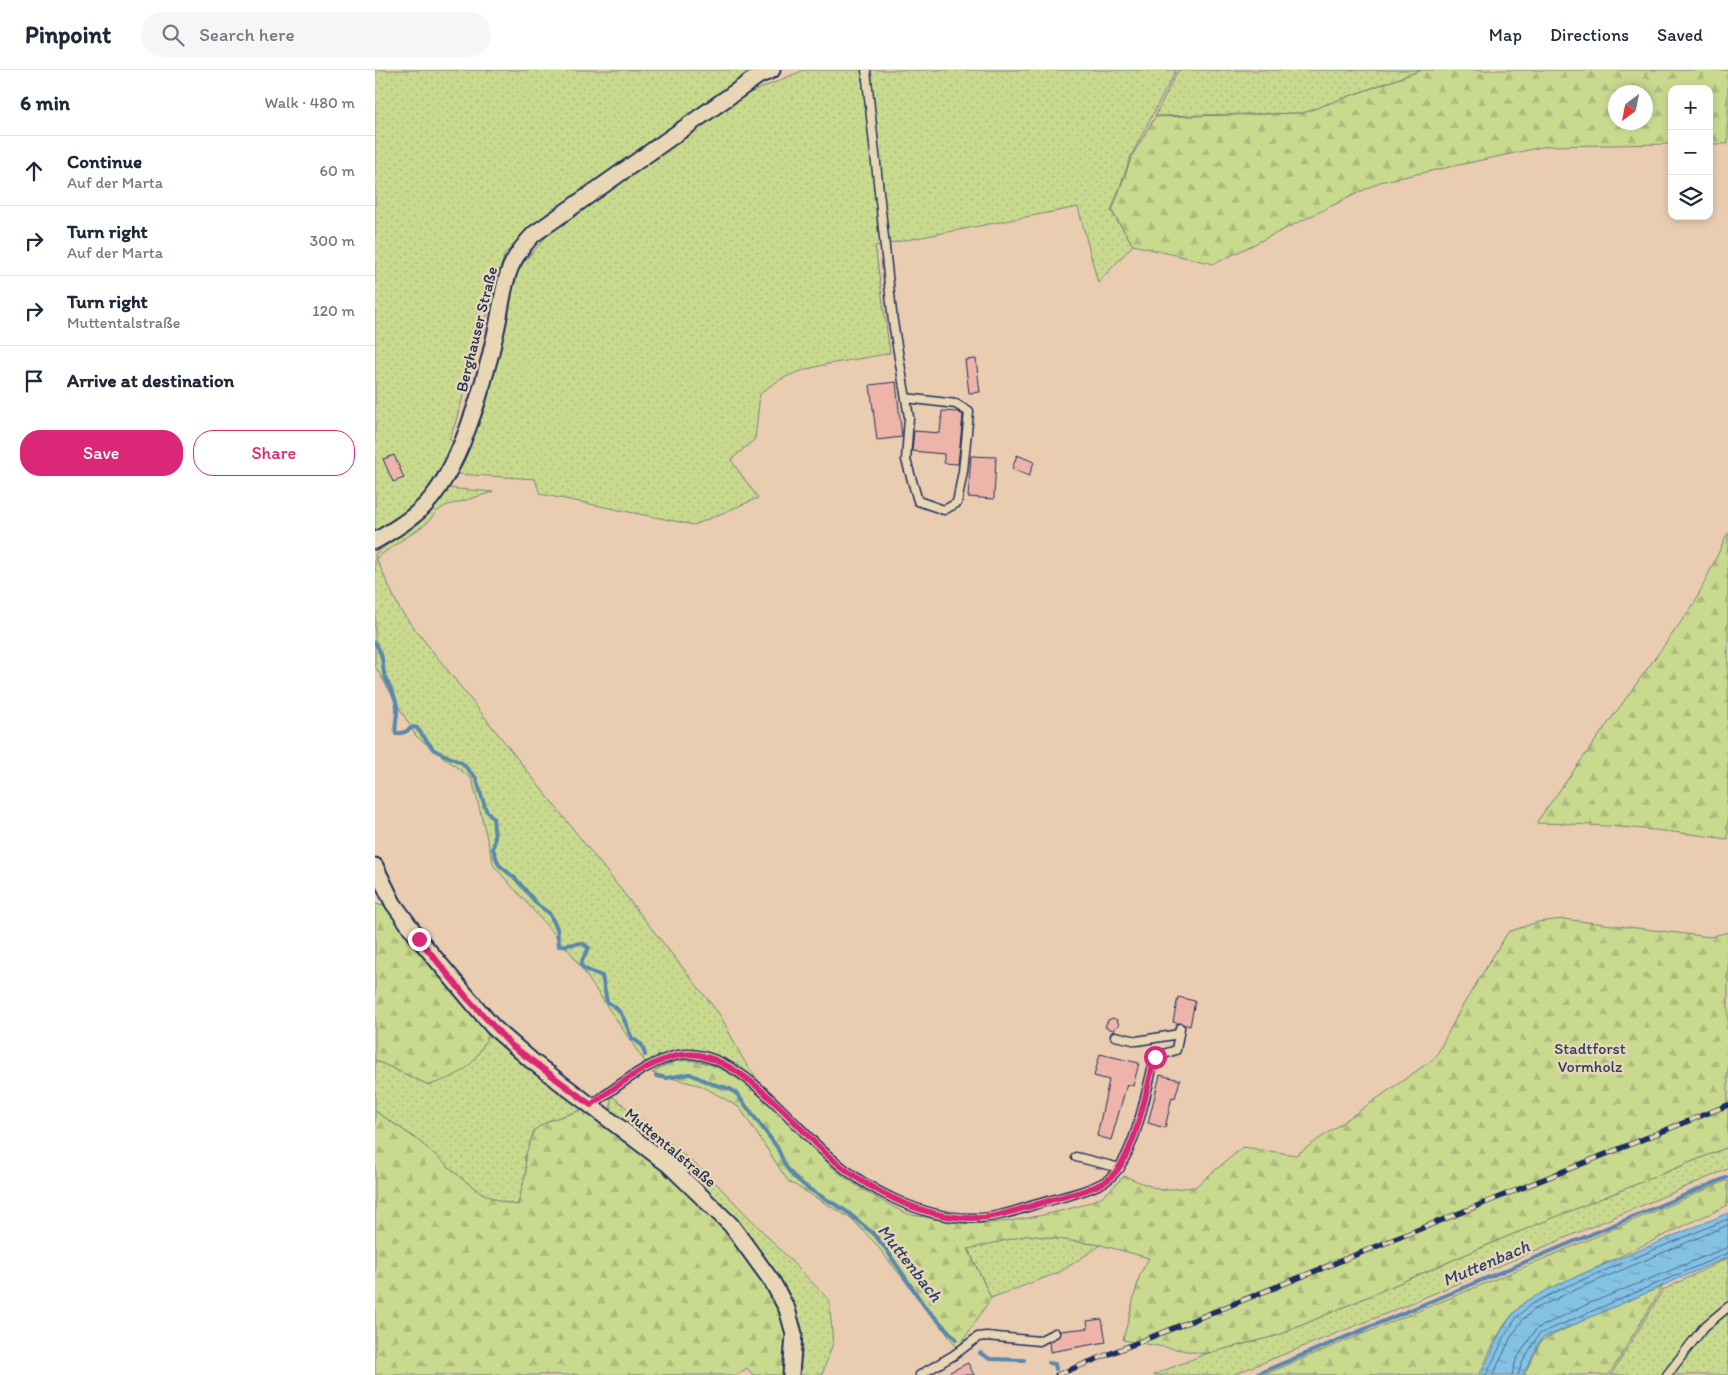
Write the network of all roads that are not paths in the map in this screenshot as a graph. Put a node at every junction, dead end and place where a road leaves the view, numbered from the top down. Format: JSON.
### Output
{"nodes":[{"id":1,"x":772,"y":70,"type":"edge"},
{"id":2,"x":866,"y":70,"type":"edge"},
{"id":3,"x":906,"y":398,"type":"junction"},
{"id":4,"x":375,"y":541,"type":"edge"},
{"id":5,"x":375,"y":866,"type":"edge"},
{"id":6,"x":375,"y":892,"type":"edge"},
{"id":7,"x":393,"y":903,"type":"junction"},
{"id":8,"x":1115,"y":1036,"type":"dead end"},
{"id":9,"x":591,"y":1105,"type":"junction"},
{"id":10,"x":1076,"y":1156,"type":"dead end"},
{"id":11,"x":1120,"y":1168,"type":"junction"},
{"id":12,"x":1728,"y":1307,"type":"edge"},
{"id":13,"x":1055,"y":1332,"type":"dead end"},
{"id":14,"x":791,"y":1375,"type":"edge"},
{"id":15,"x":920,"y":1375,"type":"edge"},
{"id":16,"x":1667,"y":1375,"type":"edge"}],
"edges":[{"from":1,"to":4,"type":"street","name":"Berghauser Straße"},
{"from":2,"to":3,"type":"lane"},
{"from":3,"to":3,"type":"lane"},
{"from":5,"to":7,"type":"street","name":"Muttentalstraße"},
{"from":6,"to":7,"type":"street"},
{"from":7,"to":9,"type":"street","name":"Muttentalstraße"},
{"from":8,"to":11,"type":"lane"},
{"from":9,"to":11,"type":"lane"},
{"from":9,"to":14,"type":"street","name":"Muttentalstraße"},
{"from":10,"to":11,"type":"lane"},
{"from":12,"to":16,"type":"lane"},
{"from":13,"to":15,"type":"lane"}]}
